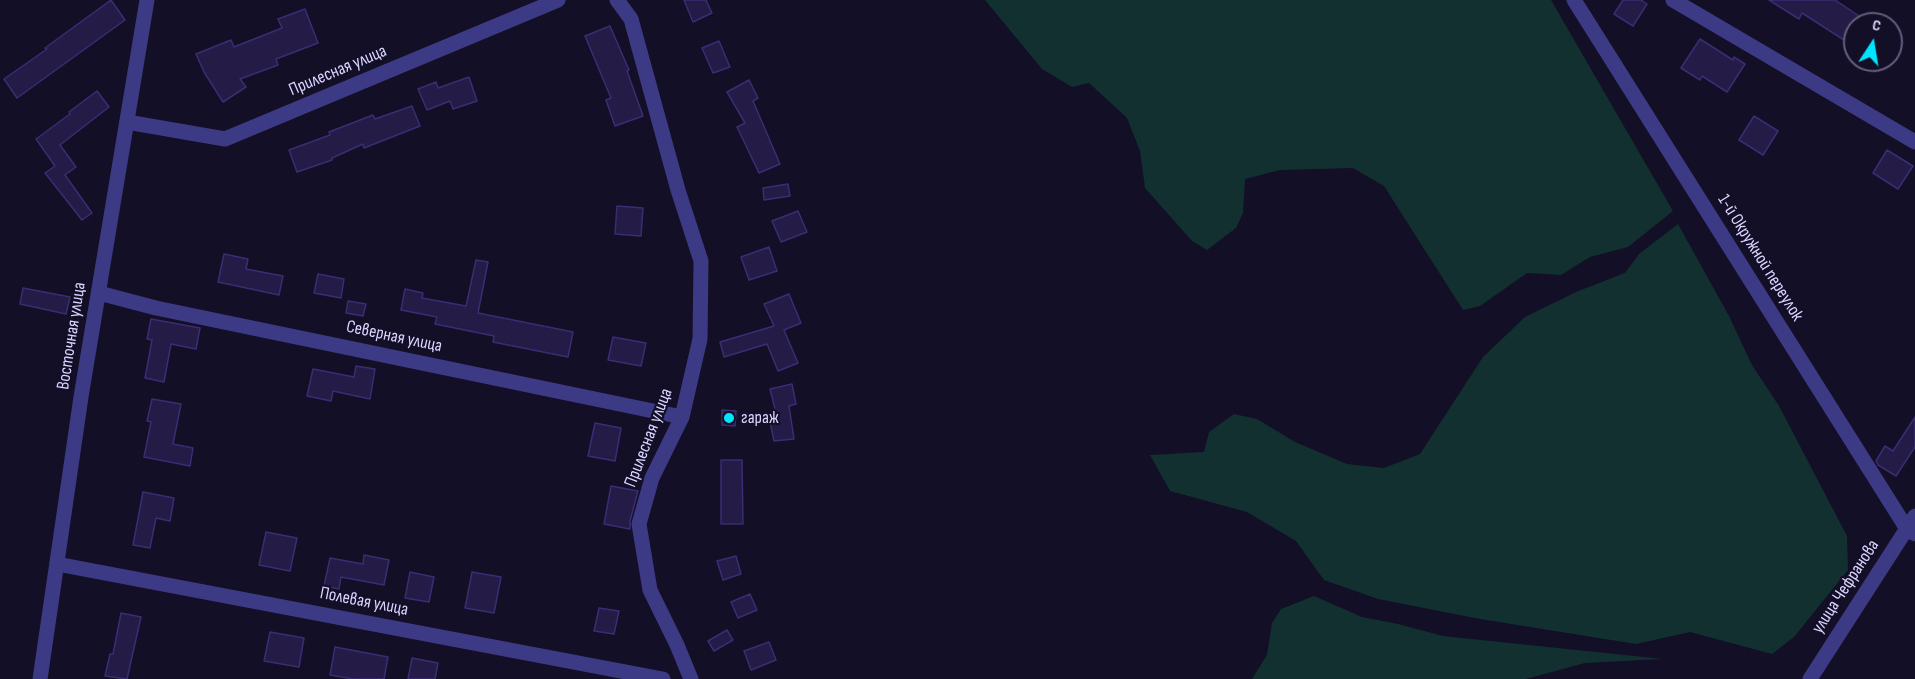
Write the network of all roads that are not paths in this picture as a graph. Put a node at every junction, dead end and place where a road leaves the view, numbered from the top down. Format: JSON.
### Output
{"nodes":[{"id":1,"x":147,"y":0,"type":"edge"},
{"id":2,"x":558,"y":0,"type":"edge"},
{"id":3,"x":617,"y":0,"type":"edge"},
{"id":4,"x":1574,"y":0,"type":"edge"},
{"id":5,"x":1673,"y":0,"type":"edge"},
{"id":6,"x":127,"y":123,"type":"junction"},
{"id":7,"x":1915,"y":142,"type":"edge"},
{"id":8,"x":99,"y":293,"type":"junction"},
{"id":9,"x":682,"y":417,"type":"junction"},
{"id":10,"x":1912,"y":526,"type":"edge"},
{"id":11,"x":57,"y":564,"type":"junction"},
{"id":12,"x":40,"y":679,"type":"edge"},
{"id":13,"x":663,"y":679,"type":"edge"},
{"id":14,"x":691,"y":679,"type":"edge"},
{"id":15,"x":1810,"y":679,"type":"edge"}],
"edges":[{"from":1,"to":6,"type":"street","name":"Восточная улица"},
{"from":2,"to":6,"type":"street","name":"Прилесная улица"},
{"from":3,"to":9,"type":"street","name":"Прилесная улица"},
{"from":4,"to":10,"type":"street","name":"1-й Окружной переулок"},
{"from":5,"to":7,"type":"street"},
{"from":6,"to":8,"type":"street","name":"Восточная улица"},
{"from":8,"to":9,"type":"street","name":"Северная улица"},
{"from":8,"to":11,"type":"street","name":"Восточная улица"},
{"from":9,"to":14,"type":"street","name":"Прилесная улица"},
{"from":10,"to":15,"type":"street","name":"улица Чефранова"},
{"from":11,"to":12,"type":"street","name":"Восточная улица"},
{"from":11,"to":13,"type":"street","name":"Полевая улица"}]}
